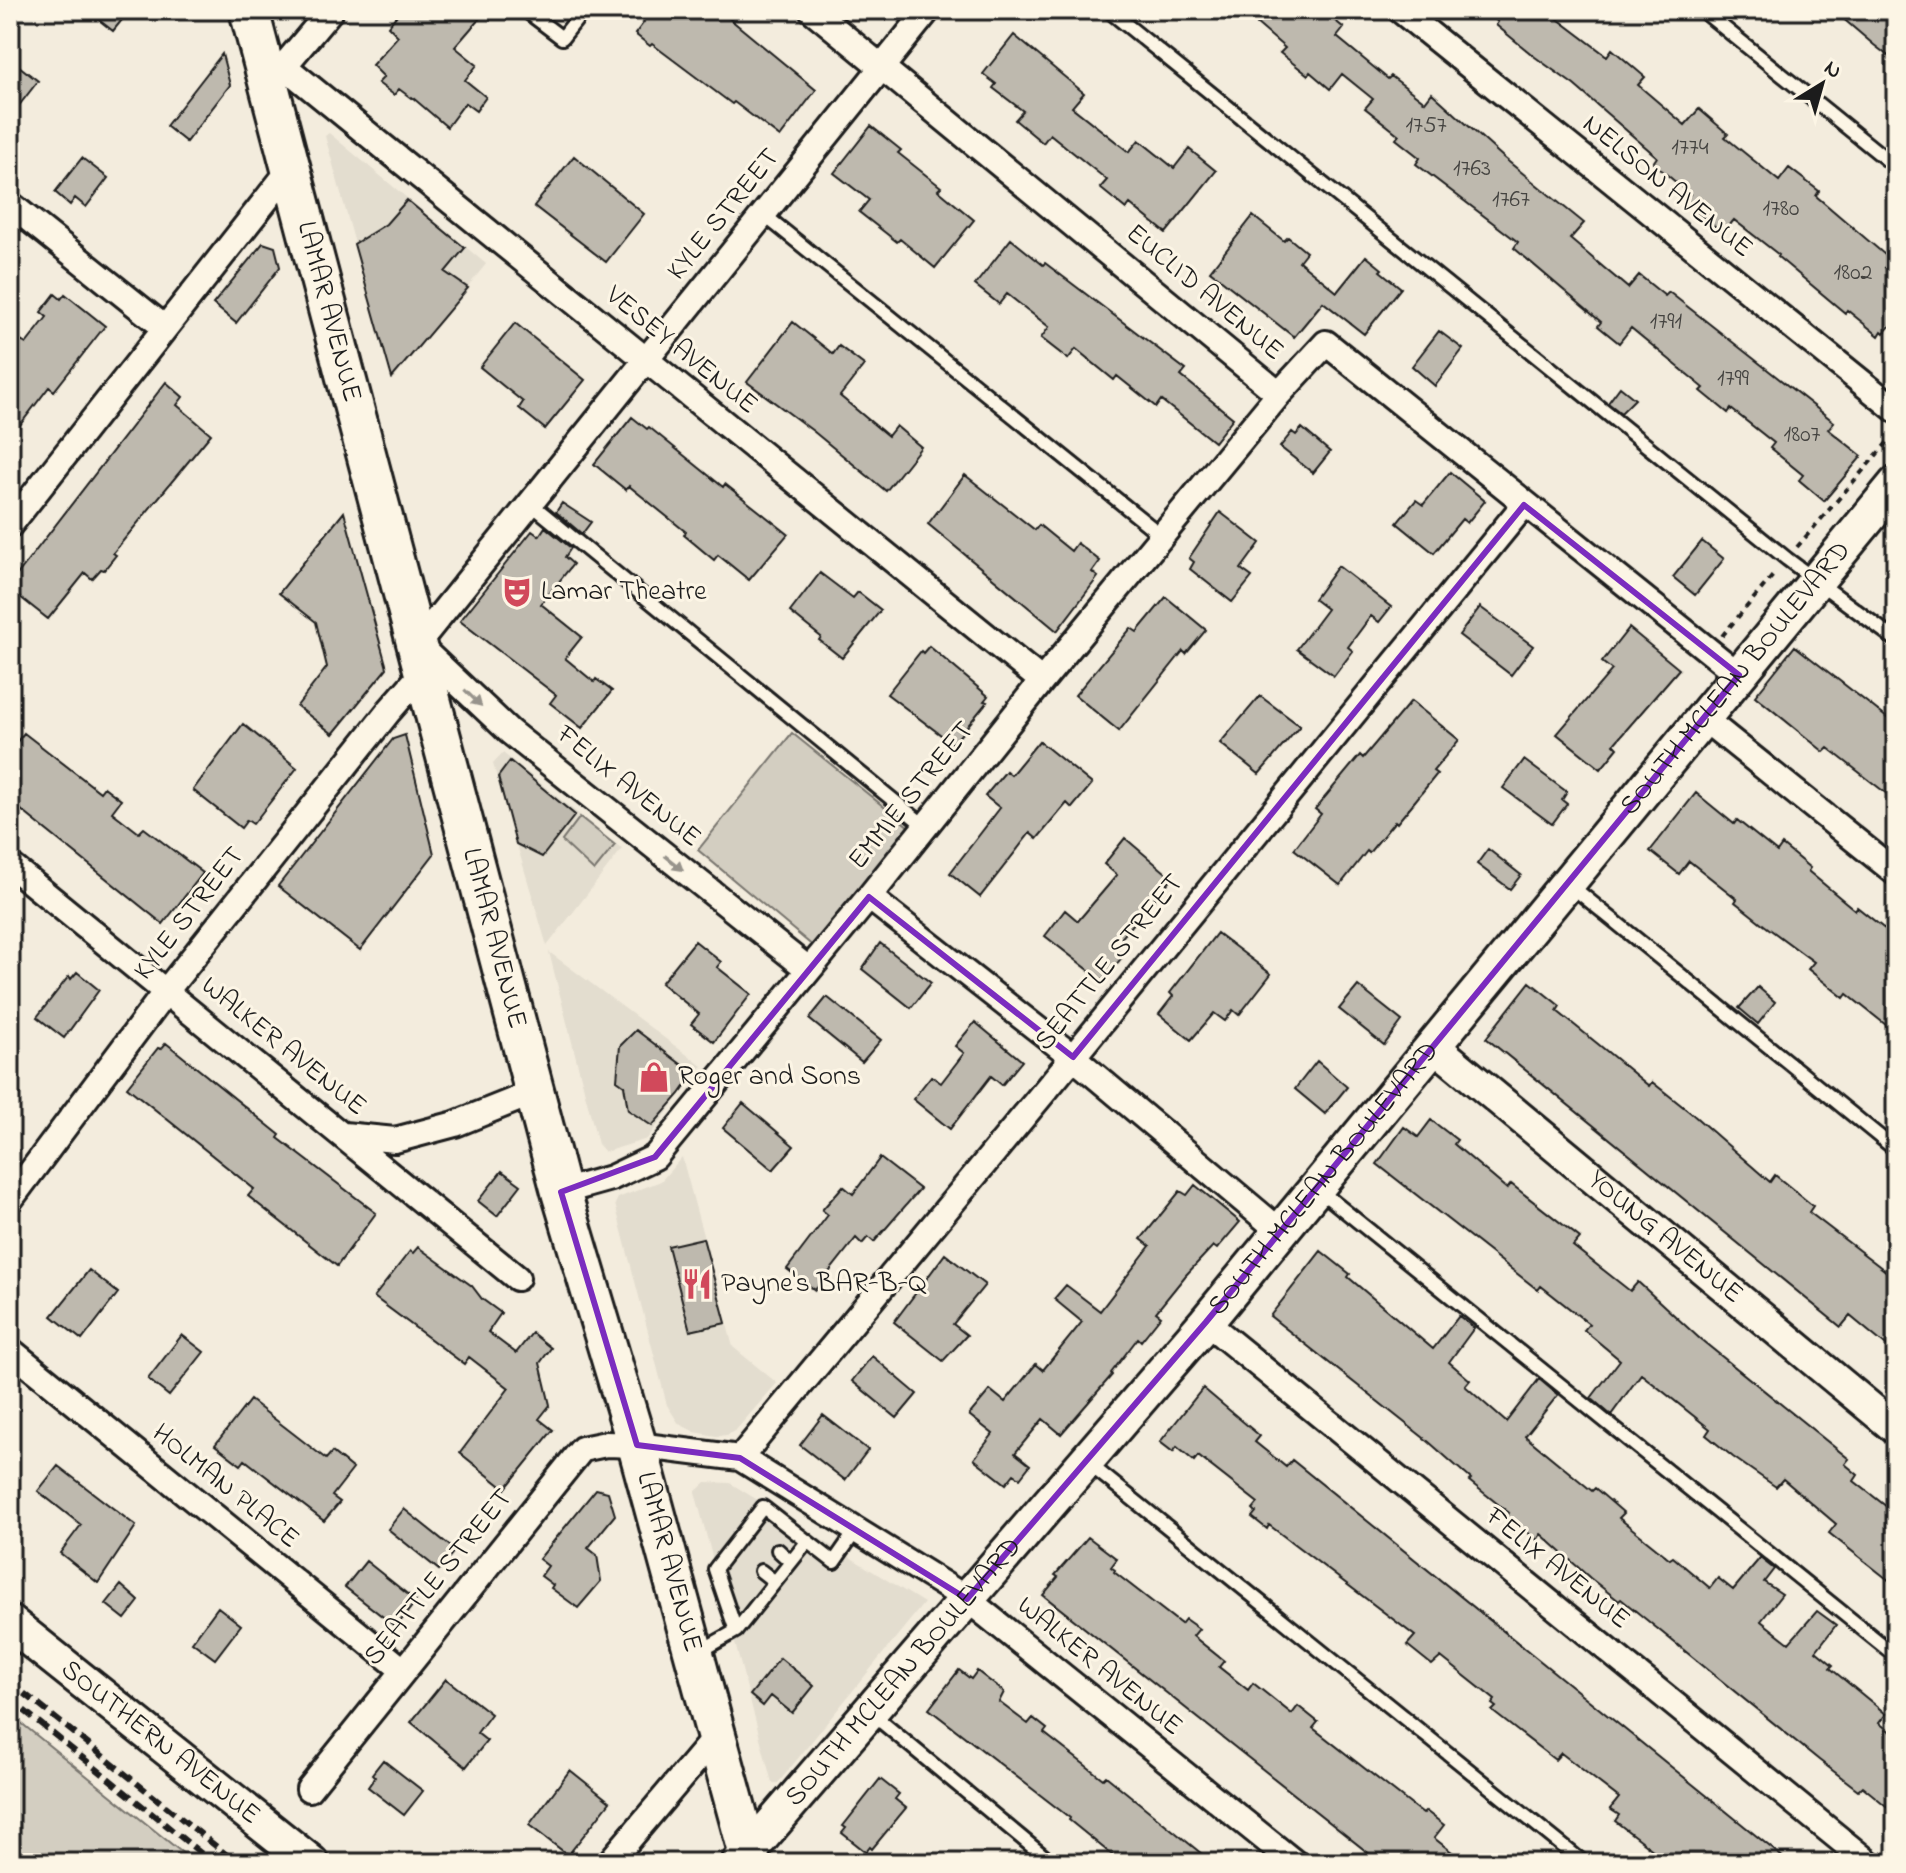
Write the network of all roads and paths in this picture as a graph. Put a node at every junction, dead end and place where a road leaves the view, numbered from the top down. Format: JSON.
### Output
{"nodes":[{"id":1,"x":249,"y":10,"type":"edge"},
{"id":2,"x":331,"y":10,"type":"edge"},
{"id":3,"x":525,"y":10,"type":"edge"},
{"id":4,"x":584,"y":10,"type":"edge"},
{"id":5,"x":812,"y":10,"type":"edge"},
{"id":6,"x":928,"y":10,"type":"edge"},
{"id":7,"x":1108,"y":10,"type":"edge"},
{"id":8,"x":1400,"y":10,"type":"edge"},
{"id":9,"x":1702,"y":10,"type":"edge"},
{"id":10,"x":883,"y":66,"type":"junction"},
{"id":11,"x":277,"y":75,"type":"junction"},
{"id":12,"x":292,"y":167,"type":"junction"},
{"id":13,"x":1896,"y":167,"type":"edge"},
{"id":14,"x":10,"y":204,"type":"edge"},
{"id":15,"x":763,"y":214,"type":"junction"},
{"id":16,"x":165,"y":328,"type":"junction"},
{"id":17,"x":645,"y":361,"type":"junction"},
{"id":18,"x":1279,"y":394,"type":"junction"},
{"id":19,"x":1896,"y":410,"type":"edge"},
{"id":20,"x":1892,"y":437,"type":"dead end"},
{"id":21,"x":1896,"y":484,"type":"edge"},
{"id":22,"x":530,"y":503,"type":"junction"},
{"id":23,"x":1524,"y":505,"type":"junction"},
{"id":24,"x":10,"y":525,"type":"edge"},
{"id":25,"x":1162,"y":536,"type":"junction"},
{"id":26,"x":1787,"y":559,"type":"junction"},
{"id":27,"x":1817,"y":579,"type":"junction"},
{"id":28,"x":1719,"y":639,"type":"dead end"},
{"id":29,"x":1896,"y":640,"type":"edge"},
{"id":30,"x":420,"y":657,"type":"junction"},
{"id":31,"x":1739,"y":675,"type":"junction"},
{"id":32,"x":1042,"y":681,"type":"junction"},
{"id":33,"x":1703,"y":718,"type":"junction"},
{"id":34,"x":926,"y":827,"type":"junction"},
{"id":35,"x":10,"y":865,"type":"edge"},
{"id":36,"x":1896,"y":873,"type":"edge"},
{"id":37,"x":1567,"y":883,"type":"junction"},
{"id":38,"x":869,"y":897,"type":"junction"},
{"id":39,"x":808,"y":969,"type":"junction"},
{"id":40,"x":167,"y":990,"type":"junction"},
{"id":41,"x":1434,"y":1046,"type":"junction"},
{"id":42,"x":1073,"y":1057,"type":"junction"},
{"id":43,"x":535,"y":1092,"type":"junction"},
{"id":44,"x":344,"y":1135,"type":"junction"},
{"id":45,"x":1896,"y":1150,"type":"edge"},
{"id":46,"x":1317,"y":1188,"type":"junction"},
{"id":47,"x":561,"y":1192,"type":"junction"},
{"id":48,"x":10,"y":1200,"type":"edge"},
{"id":49,"x":1281,"y":1232,"type":"junction"},
{"id":50,"x":517,"y":1278,"type":"dead end"},
{"id":51,"x":1206,"y":1322,"type":"junction"},
{"id":52,"x":10,"y":1350,"type":"edge"},
{"id":53,"x":1896,"y":1429,"type":"edge"},
{"id":54,"x":637,"y":1445,"type":"junction"},
{"id":55,"x":740,"y":1458,"type":"junction"},
{"id":56,"x":1086,"y":1461,"type":"junction"},
{"id":57,"x":773,"y":1496,"type":"junction"},
{"id":58,"x":748,"y":1527,"type":"junction"},
{"id":59,"x":857,"y":1529,"type":"junction"},
{"id":60,"x":759,"y":1536,"type":"dead end"},
{"id":61,"x":807,"y":1542,"type":"junction"},
{"id":62,"x":778,"y":1550,"type":"dead end"},
{"id":63,"x":791,"y":1562,"type":"junction"},
{"id":64,"x":761,"y":1571,"type":"dead end"},
{"id":65,"x":775,"y":1582,"type":"junction"},
{"id":66,"x":967,"y":1599,"type":"junction"},
{"id":67,"x":10,"y":1623,"type":"edge"},
{"id":68,"x":736,"y":1631,"type":"junction"},
{"id":69,"x":695,"y":1654,"type":"junction"},
{"id":70,"x":1896,"y":1656,"type":"edge"},
{"id":71,"x":403,"y":1670,"type":"junction"},
{"id":72,"x":870,"y":1712,"type":"junction"},
{"id":73,"x":718,"y":1734,"type":"junction"},
{"id":74,"x":309,"y":1789,"type":"dead end"},
{"id":75,"x":746,"y":1860,"type":"edge"},
{"id":76,"x":311,"y":1863,"type":"edge"},
{"id":77,"x":609,"y":1863,"type":"edge"},
{"id":78,"x":1052,"y":1863,"type":"edge"},
{"id":79,"x":1295,"y":1863,"type":"edge"},
{"id":80,"x":1584,"y":1863,"type":"edge"},
{"id":81,"x":1869,"y":1863,"type":"edge"}],
"edges":[{"from":1,"to":11,"type":"main road","name":"LAMAR AVENUE"},
{"from":2,"to":11,"type":"street"},
{"from":3,"to":4,"type":"lane"},
{"from":5,"to":10,"type":"street","name":"EUCLID AVENUE"},
{"from":6,"to":10,"type":"street","name":"KYLE STREET"},
{"from":7,"to":26,"type":"lane"},
{"from":8,"to":19,"type":"street","name":"NELSON AVENUE"},
{"from":9,"to":13,"type":"lane"},
{"from":10,"to":15,"type":"street","name":"KYLE STREET"},
{"from":10,"to":18,"type":"street","name":"EUCLID AVENUE"},
{"from":11,"to":12,"type":"main road","name":"LAMAR AVENUE"},
{"from":11,"to":17,"type":"street","name":"VESEY AVENUE"},
{"from":12,"to":16,"type":"street"},
{"from":12,"to":30,"type":"main road","name":"LAMAR AVENUE"},
{"from":14,"to":16,"type":"street"},
{"from":15,"to":17,"type":"street","name":"KYLE STREET"},
{"from":15,"to":25,"type":"lane"},
{"from":16,"to":24,"type":"street"},
{"from":17,"to":22,"type":"street","name":"KYLE STREET"},
{"from":17,"to":32,"type":"street","name":"VESEY AVENUE"},
{"from":18,"to":23,"type":"street","name":"EUCLID AVENUE"},
{"from":18,"to":25,"type":"street","name":"EMMIE STREET"},
{"from":20,"to":26,"type":"path"},
{"from":21,"to":27,"type":"main road","name":"SOUTH MCLEAN BOULEVARD"},
{"from":22,"to":30,"type":"street","name":"KYLE STREET"},
{"from":22,"to":34,"type":"lane"},
{"from":23,"to":31,"type":"street","name":"EUCLID AVENUE"},
{"from":23,"to":42,"type":"street","name":"SEATTLE STREET"},
{"from":25,"to":32,"type":"street","name":"EMMIE STREET"},
{"from":26,"to":27,"type":"lane"},
{"from":26,"to":28,"type":"path"},
{"from":27,"to":29,"type":"lane"},
{"from":27,"to":31,"type":"main road","name":"SOUTH MCLEAN BOULEVARD"},
{"from":30,"to":39,"type":"street","name":"FELIX AVENUE","one_way":true},
{"from":30,"to":40,"type":"street","name":"KYLE STREET"},
{"from":30,"to":43,"type":"main road","name":"LAMAR AVENUE"},
{"from":31,"to":33,"type":"main road","name":"SOUTH MCLEAN BOULEVARD"},
{"from":32,"to":34,"type":"street","name":"EMMIE STREET"},
{"from":33,"to":36,"type":"street"},
{"from":33,"to":37,"type":"main road","name":"SOUTH MCLEAN BOULEVARD"},
{"from":34,"to":38,"type":"street","name":"EMMIE STREET"},
{"from":35,"to":40,"type":"street","name":"WALKER AVENUE"},
{"from":37,"to":41,"type":"main road","name":"SOUTH MCLEAN BOULEVARD"},
{"from":37,"to":45,"type":"lane"},
{"from":38,"to":39,"type":"street","name":"EMMIE STREET"},
{"from":38,"to":42,"type":"street"},
{"from":39,"to":47,"type":"street","name":"EMMIE STREET"},
{"from":40,"to":44,"type":"street","name":"WALKER AVENUE"},
{"from":40,"to":48,"type":"street","name":"KYLE STREET"},
{"from":41,"to":46,"type":"main road","name":"SOUTH MCLEAN BOULEVARD"},
{"from":41,"to":53,"type":"street","name":"YOUNG AVENUE"},
{"from":42,"to":49,"type":"street"},
{"from":42,"to":55,"type":"street","name":"SEATTLE STREET"},
{"from":43,"to":44,"type":"street"},
{"from":43,"to":47,"type":"main road","name":"LAMAR AVENUE"},
{"from":44,"to":50,"type":"street","name":"WALKER AVENUE"},
{"from":46,"to":49,"type":"main road","name":"SOUTH MCLEAN BOULEVARD"},
{"from":46,"to":70,"type":"lane"},
{"from":47,"to":54,"type":"main road","name":"LAMAR AVENUE"},
{"from":49,"to":51,"type":"main road","name":"SOUTH MCLEAN BOULEVARD"},
{"from":51,"to":56,"type":"main road","name":"SOUTH MCLEAN BOULEVARD"},
{"from":51,"to":81,"type":"street","name":"FELIX AVENUE"},
{"from":52,"to":71,"type":"street","name":"HOLMAN PLACE"},
{"from":54,"to":55,"type":"street","name":"WALKER AVENUE"},
{"from":54,"to":69,"type":"main road","name":"LAMAR AVENUE"},
{"from":54,"to":71,"type":"street","name":"SEATTLE STREET"},
{"from":55,"to":57,"type":"street","name":"WALKER AVENUE"},
{"from":56,"to":66,"type":"main road","name":"SOUTH MCLEAN BOULEVARD"},
{"from":56,"to":80,"type":"lane"},
{"from":57,"to":58,"type":"lane"},
{"from":57,"to":59,"type":"street","name":"WALKER AVENUE"},
{"from":57,"to":61,"type":"lane"},
{"from":58,"to":60,"type":"lane"},
{"from":58,"to":68,"type":"lane"},
{"from":59,"to":61,"type":"lane"},
{"from":59,"to":66,"type":"street","name":"WALKER AVENUE"},
{"from":61,"to":63,"type":"lane"},
{"from":62,"to":63,"type":"lane"},
{"from":63,"to":65,"type":"lane"},
{"from":64,"to":65,"type":"lane"},
{"from":65,"to":68,"type":"lane"},
{"from":66,"to":72,"type":"main road","name":"SOUTH MCLEAN BOULEVARD"},
{"from":66,"to":79,"type":"street","name":"WALKER AVENUE"},
{"from":67,"to":76,"type":"main road","name":"SOUTHERN AVENUE"},
{"from":68,"to":69,"type":"lane"},
{"from":69,"to":73,"type":"main road","name":"LAMAR AVENUE"},
{"from":71,"to":74,"type":"street","name":"SEATTLE STREET"},
{"from":72,"to":75,"type":"main road","name":"SOUTH MCLEAN BOULEVARD"},
{"from":72,"to":78,"type":"lane"},
{"from":73,"to":75,"type":"main road","name":"LAMAR AVENUE"},
{"from":73,"to":77,"type":"street"}]}
